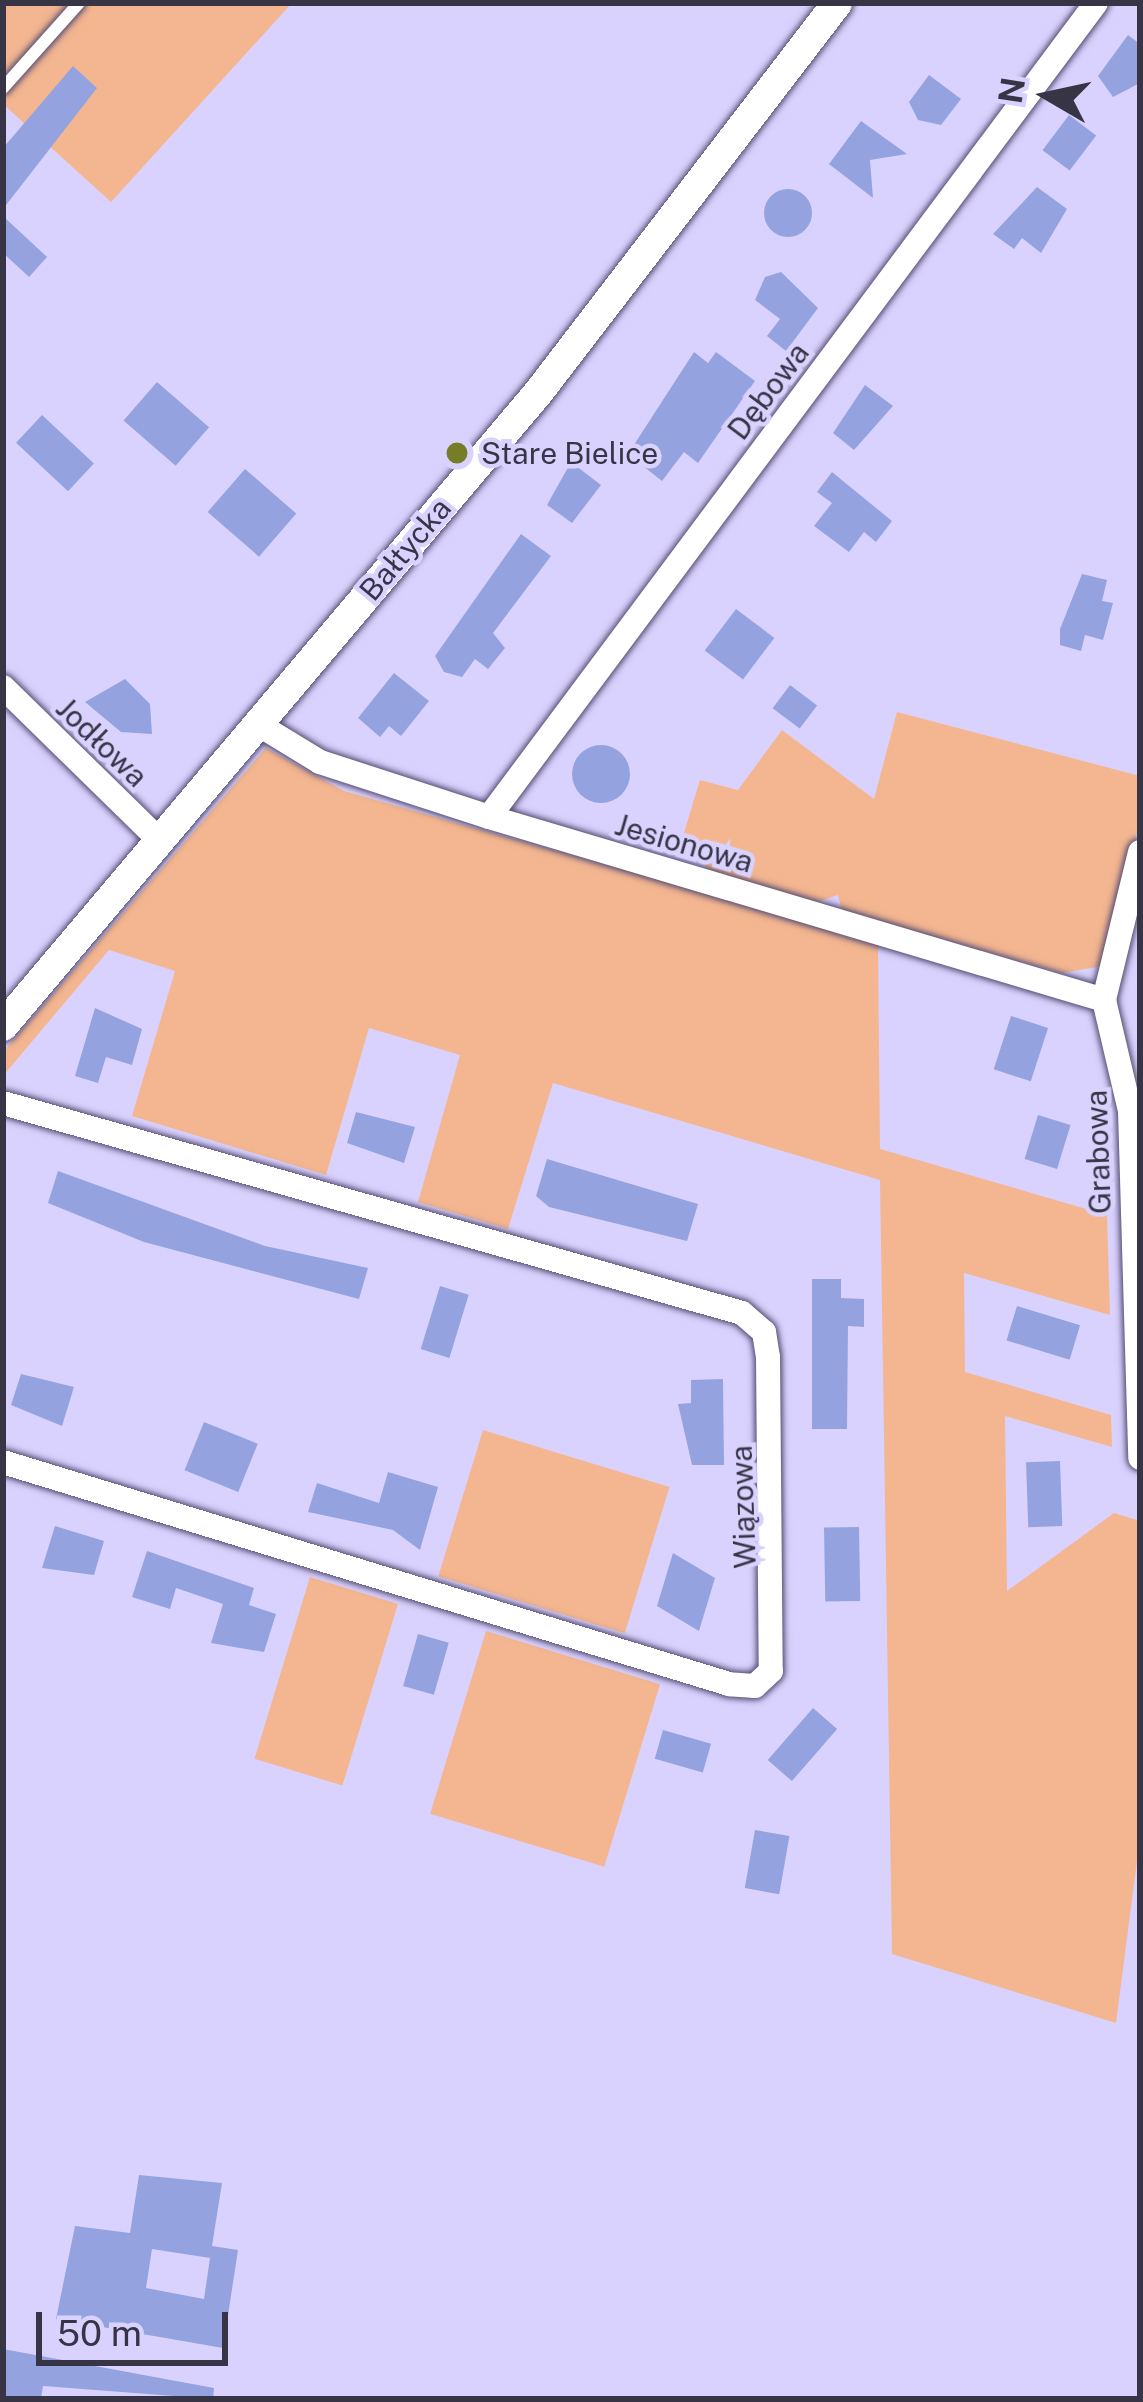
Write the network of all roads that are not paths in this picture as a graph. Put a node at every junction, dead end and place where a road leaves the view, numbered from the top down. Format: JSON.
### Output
{"nodes":[{"id":1,"x":79,"y":3,"type":"edge"},
{"id":2,"x":837,"y":3,"type":"edge"},
{"id":3,"x":1096,"y":3,"type":"edge"},
{"id":4,"x":3,"y":88,"type":"edge"},
{"id":5,"x":3,"y":688,"type":"edge"},
{"id":6,"x":256,"y":723,"type":"junction"},
{"id":7,"x":489,"y":817,"type":"junction"},
{"id":8,"x":160,"y":840,"type":"junction"},
{"id":9,"x":1140,"y":852,"type":"edge"},
{"id":10,"x":1104,"y":1000,"type":"junction"},
{"id":11,"x":3,"y":1026,"type":"edge"},
{"id":12,"x":3,"y":1103,"type":"edge"},
{"id":13,"x":1140,"y":1458,"type":"edge"},
{"id":14,"x":3,"y":1462,"type":"edge"}],
"edges":[{"from":1,"to":4,"type":"lane"},
{"from":2,"to":6,"type":"street","name":"Bałtycka"},
{"from":3,"to":7,"type":"street","name":"Dębowa"},
{"from":5,"to":8,"type":"street","name":"Jodłowa"},
{"from":6,"to":7,"type":"street","name":"Jesionowa"},
{"from":6,"to":8,"type":"street","name":"Bałtycka"},
{"from":7,"to":10,"type":"street","name":"Jesionowa"},
{"from":8,"to":11,"type":"street","name":"Bałtycka"},
{"from":9,"to":10,"type":"street","name":"Grabowa"},
{"from":10,"to":13,"type":"street","name":"Grabowa"},
{"from":12,"to":14,"type":"street","name":"Wiązowa"}]}
